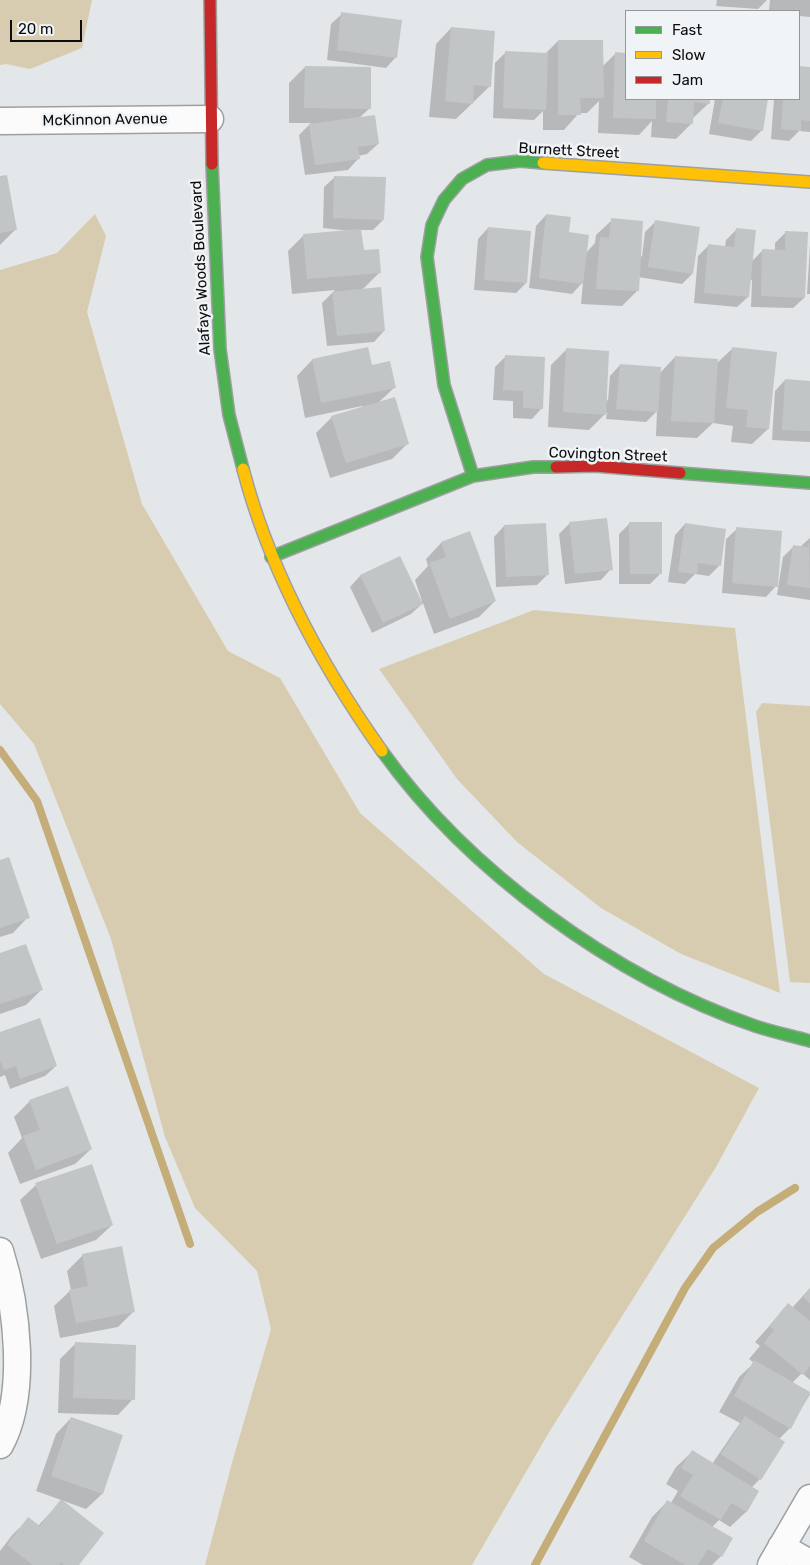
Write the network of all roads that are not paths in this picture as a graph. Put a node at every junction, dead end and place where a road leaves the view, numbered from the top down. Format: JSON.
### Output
{"nodes":[{"id":1,"x":210,"y":0,"type":"edge"},
{"id":2,"x":210,"y":119,"type":"junction"},
{"id":3,"x":0,"y":121,"type":"edge"},
{"id":4,"x":810,"y":182,"type":"edge"},
{"id":5,"x":473,"y":476,"type":"junction"},
{"id":6,"x":810,"y":483,"type":"edge"},
{"id":7,"x":271,"y":557,"type":"junction"},
{"id":8,"x":810,"y":1041,"type":"edge"},
{"id":9,"x":0,"y":1251,"type":"edge"},
{"id":10,"x":0,"y":1445,"type":"edge"},
{"id":11,"x":810,"y":1498,"type":"edge"},
{"id":12,"x":776,"y":1556,"type":"edge"},
{"id":13,"x":810,"y":1563,"type":"edge"}],
"edges":[{"from":1,"to":2,"type":"street","name":"Alafaya Woods Boulevard"},
{"from":2,"to":3,"type":"street","name":"McKinnon Avenue"},
{"from":2,"to":7,"type":"street","name":"Alafaya Woods Boulevard"},
{"from":4,"to":5,"type":"street","name":"Burnett Street"},
{"from":5,"to":6,"type":"street","name":"Covington Street"},
{"from":5,"to":7,"type":"street","name":"Covington Street"},
{"from":7,"to":8,"type":"street","name":"Alafaya Woods Boulevard"},
{"from":9,"to":10,"type":"street"},
{"from":11,"to":12,"type":"street"},
{"from":12,"to":13,"type":"street"}]}
